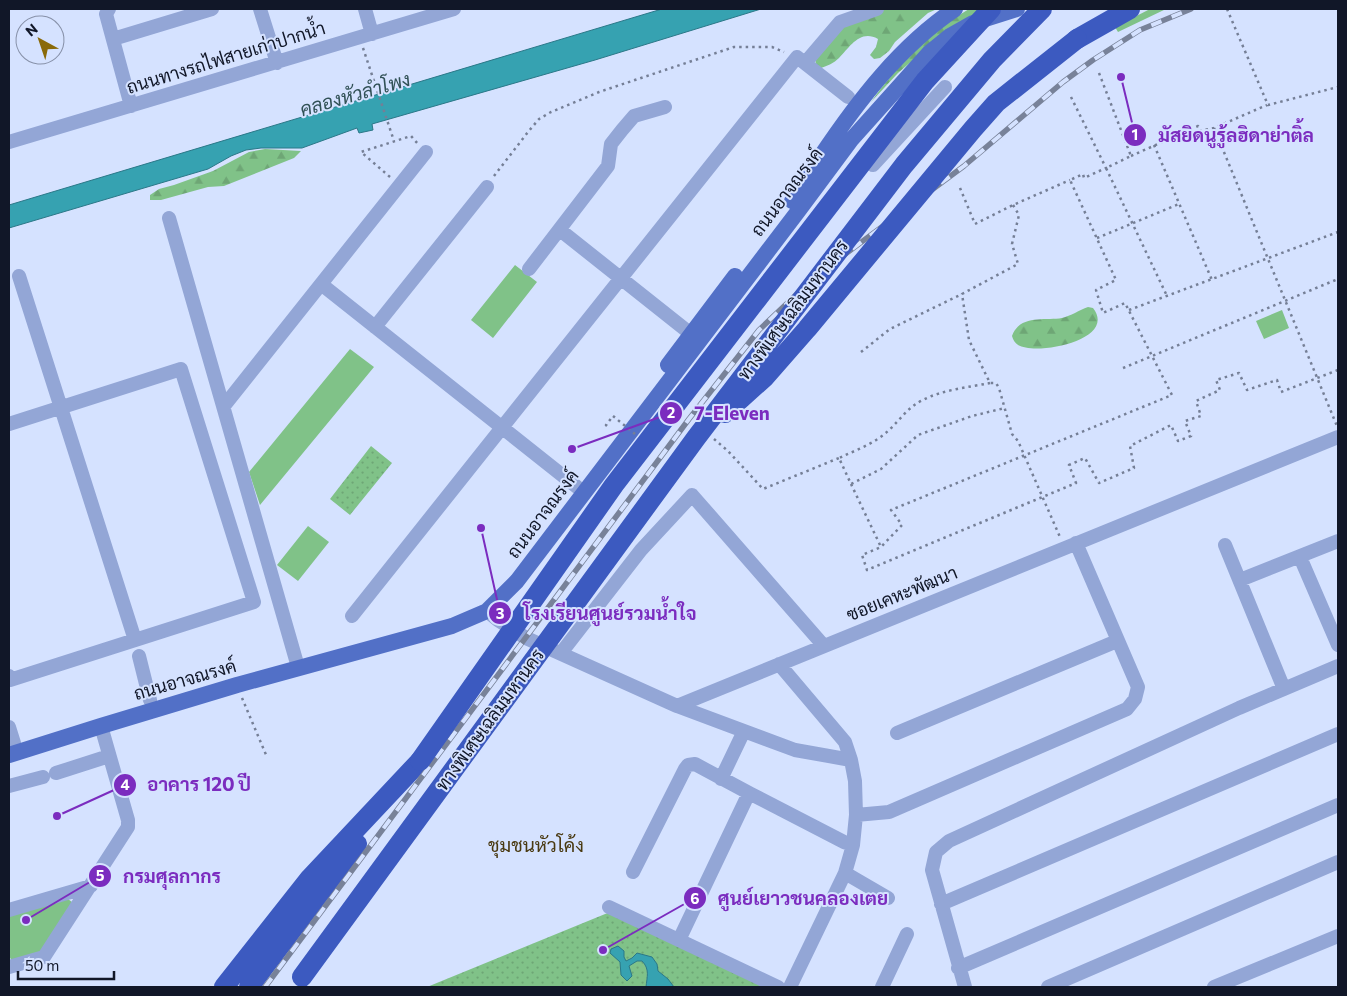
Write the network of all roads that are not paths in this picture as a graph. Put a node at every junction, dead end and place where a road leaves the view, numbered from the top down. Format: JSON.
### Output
{"nodes":[{"id":1,"x":109,"y":9,"type":"edge"},
{"id":2,"x":212,"y":9,"type":"edge"},
{"id":3,"x":260,"y":9,"type":"edge"},
{"id":4,"x":365,"y":9,"type":"edge"},
{"id":5,"x":454,"y":9,"type":"edge"},
{"id":6,"x":877,"y":9,"type":"edge"},
{"id":7,"x":956,"y":9,"type":"edge"},
{"id":8,"x":991,"y":9,"type":"edge"},
{"id":9,"x":1017,"y":9,"type":"edge"},
{"id":10,"x":1042,"y":9,"type":"edge"},
{"id":11,"x":1130,"y":9,"type":"edge"},
{"id":12,"x":366,"y":36,"type":"junction"},
{"id":13,"x":113,"y":39,"type":"junction"},
{"id":14,"x":801,"y":60,"type":"junction"},
{"id":15,"x":277,"y":63,"type":"junction"},
{"id":16,"x":946,"y":87,"type":"dead end"},
{"id":17,"x":848,"y":97,"type":"dead end"},
{"id":18,"x":131,"y":106,"type":"junction"},
{"id":19,"x":665,"y":107,"type":"dead end"},
{"id":20,"x":9,"y":142,"type":"edge"},
{"id":21,"x":426,"y":152,"type":"road end"},
{"id":22,"x":873,"y":165,"type":"dead end"},
{"id":23,"x":486,"y":187,"type":"road end"},
{"id":24,"x":169,"y":218,"type":"dead end"},
{"id":25,"x":560,"y":230,"type":"junction"},
{"id":26,"x":529,"y":269,"type":"dead end"},
{"id":27,"x":19,"y":276,"type":"dead end"},
{"id":28,"x":621,"y":278,"type":"junction"},
{"id":29,"x":321,"y":284,"type":"junction"},
{"id":30,"x":375,"y":327,"type":"junction"},
{"id":31,"x":696,"y":337,"type":"junction"},
{"id":32,"x":224,"y":406,"type":"junction"},
{"id":33,"x":61,"y":407,"type":"junction"},
{"id":34,"x":9,"y":424,"type":"edge"},
{"id":35,"x":502,"y":428,"type":"junction"},
{"id":36,"x":702,"y":436,"type":"junction"},
{"id":37,"x":1338,"y":437,"type":"edge"},
{"id":38,"x":577,"y":487,"type":"junction"},
{"id":39,"x":1338,"y":541,"type":"edge"},
{"id":40,"x":1225,"y":545,"type":"dead end"},
{"id":41,"x":1070,"y":546,"type":"junction"},
{"id":42,"x":1300,"y":556,"type":"junction"},
{"id":43,"x":1240,"y":580,"type":"junction"},
{"id":44,"x":483,"y":607,"type":"junction"},
{"id":45,"x":352,"y":616,"type":"dead end"},
{"id":46,"x":135,"y":640,"type":"junction"},
{"id":47,"x":1117,"y":642,"type":"junction"},
{"id":48,"x":1338,"y":644,"type":"edge"},
{"id":49,"x":824,"y":646,"type":"junction"},
{"id":50,"x":560,"y":653,"type":"junction"},
{"id":51,"x":139,"y":656,"type":"dead end"},
{"id":52,"x":296,"y":660,"type":"junction"},
{"id":53,"x":780,"y":664,"type":"junction"},
{"id":54,"x":1338,"y":666,"type":"edge"},
{"id":55,"x":9,"y":676,"type":"edge"},
{"id":56,"x":1284,"y":689,"type":"junction"},
{"id":57,"x":150,"y":700,"type":"junction"},
{"id":58,"x":677,"y":706,"type":"junction"},
{"id":59,"x":101,"y":726,"type":"junction"},
{"id":60,"x":9,"y":727,"type":"edge"},
{"id":61,"x":744,"y":732,"type":"junction"},
{"id":62,"x":897,"y":733,"type":"dead end"},
{"id":63,"x":1338,"y":734,"type":"edge"},
{"id":64,"x":10,"y":748,"type":"edge"},
{"id":65,"x":109,"y":756,"type":"junction"},
{"id":66,"x":851,"y":760,"type":"junction"},
{"id":67,"x":420,"y":761,"type":"junction"},
{"id":68,"x":722,"y":778,"type":"junction"},
{"id":69,"x":9,"y":786,"type":"edge"},
{"id":70,"x":749,"y":794,"type":"junction"},
{"id":71,"x":1338,"y":805,"type":"edge"},
{"id":72,"x":856,"y":815,"type":"junction"},
{"id":73,"x":853,"y":845,"type":"junction"},
{"id":74,"x":1338,"y":862,"type":"edge"},
{"id":75,"x":633,"y":872,"type":"dead end"},
{"id":76,"x":845,"y":873,"type":"junction"},
{"id":77,"x":91,"y":886,"type":"junction"},
{"id":78,"x":888,"y":898,"type":"dead end"},
{"id":79,"x":942,"y":904,"type":"junction"},
{"id":80,"x":609,"y":907,"type":"dead end"},
{"id":81,"x":9,"y":910,"type":"edge"},
{"id":82,"x":907,"y":934,"type":"dead end"},
{"id":83,"x":1338,"y":936,"type":"edge"},
{"id":84,"x":679,"y":940,"type":"junction"},
{"id":85,"x":9,"y":967,"type":"edge"},
{"id":86,"x":958,"y":968,"type":"junction"},
{"id":87,"x":224,"y":987,"type":"edge"},
{"id":88,"x":248,"y":987,"type":"edge"},
{"id":89,"x":294,"y":987,"type":"edge"},
{"id":90,"x":778,"y":987,"type":"edge"},
{"id":91,"x":790,"y":987,"type":"edge"},
{"id":92,"x":882,"y":987,"type":"edge"},
{"id":93,"x":965,"y":987,"type":"edge"},
{"id":94,"x":1048,"y":987,"type":"edge"},
{"id":95,"x":1214,"y":987,"type":"edge"}],
"edges":[{"from":1,"to":13,"type":"street"},
{"from":2,"to":13,"type":"street"},
{"from":3,"to":15,"type":"street"},
{"from":4,"to":12,"type":"street"},
{"from":5,"to":12,"type":"street","name":"ถนนทางรถไฟสายเก่าปากน้ำ"},
{"from":6,"to":14,"type":"street"},
{"from":7,"to":31,"type":"main road","name":"ถนนอาจณรงค์"},
{"from":8,"to":67,"type":"highway","name":"ทางพิเศษเฉลิมมหานคร","bridge":true},
{"from":9,"to":31,"type":"main road","name":"ถนนอาจณรงค์"},
{"from":10,"to":36,"type":"highway","name":"ทางพิเศษเฉลิมมหานคร","bridge":true},
{"from":11,"to":36,"type":"highway","bridge":true},
{"from":12,"to":15,"type":"street","name":"ถนนทางรถไฟสายเก่าปากน้ำ"},
{"from":13,"to":18,"type":"street"},
{"from":14,"to":17,"type":"street"},
{"from":14,"to":28,"type":"street"},
{"from":15,"to":18,"type":"street","name":"ถนนทางรถไฟสายเก่าปากน้ำ"},
{"from":16,"to":22,"type":"street"},
{"from":18,"to":20,"type":"street","name":"ถนนทางรถไฟสายเก่าปากน้ำ"},
{"from":19,"to":25,"type":"street"},
{"from":21,"to":29,"type":"street"},
{"from":23,"to":30,"type":"street"},
{"from":24,"to":32,"type":"street"},
{"from":25,"to":26,"type":"street"},
{"from":25,"to":28,"type":"street"},
{"from":27,"to":33,"type":"street"},
{"from":28,"to":31,"type":"street"},
{"from":28,"to":35,"type":"street"},
{"from":29,"to":30,"type":"street"},
{"from":29,"to":32,"type":"street"},
{"from":30,"to":35,"type":"street"},
{"from":31,"to":38,"type":"main road","name":"ถนนอาจณรงค์"},
{"from":31,"to":44,"type":"main road","name":"ถนนอาจณรงค์"},
{"from":32,"to":52,"type":"street"},
{"from":33,"to":34,"type":"street"},
{"from":33,"to":46,"type":"street"},
{"from":33,"to":46,"type":"street"},
{"from":35,"to":38,"type":"street"},
{"from":35,"to":45,"type":"street"},
{"from":36,"to":89,"type":"highway","name":"ทางพิเศษเฉลิมมหานคร","bridge":true},
{"from":37,"to":41,"type":"street","name":"ซอยเคหะพัฒนา"},
{"from":38,"to":44,"type":"main road","name":"ถนนอาจณรงค์"},
{"from":39,"to":42,"type":"street"},
{"from":40,"to":43,"type":"street"},
{"from":41,"to":47,"type":"street"},
{"from":41,"to":49,"type":"street","name":"ซอยเคหะพัฒนา"},
{"from":42,"to":43,"type":"street"},
{"from":42,"to":48,"type":"street"},
{"from":43,"to":56,"type":"street"},
{"from":44,"to":50,"type":"street"},
{"from":44,"to":52,"type":"main road","name":"ถนนอาจณรงค์"},
{"from":44,"to":59,"type":"main road","name":"ถนนอาจณรงค์"},
{"from":46,"to":55,"type":"street"},
{"from":47,"to":62,"type":"street"},
{"from":47,"to":72,"type":"street"},
{"from":49,"to":50,"type":"street"},
{"from":49,"to":53,"type":"street","name":"ซอยเคหะพัฒนา"},
{"from":50,"to":58,"type":"street"},
{"from":51,"to":57,"type":"street"},
{"from":52,"to":57,"type":"main road","name":"ถนนอาจณรงค์"},
{"from":53,"to":58,"type":"street","name":"ซอยเคหะพัฒนา"},
{"from":53,"to":66,"type":"street"},
{"from":54,"to":56,"type":"street"},
{"from":56,"to":79,"type":"street"},
{"from":57,"to":64,"type":"main road","name":"ถนนอาจณรงค์"},
{"from":58,"to":61,"type":"street"},
{"from":59,"to":64,"type":"main road","name":"ถนนอาจณรงค์"},
{"from":59,"to":65,"type":"street"},
{"from":60,"to":64,"type":"street"},
{"from":61,"to":66,"type":"street"},
{"from":61,"to":68,"type":"street"},
{"from":63,"to":79,"type":"street"},
{"from":65,"to":69,"type":"street"},
{"from":65,"to":77,"type":"street"},
{"from":66,"to":72,"type":"street"},
{"from":67,"to":87,"type":"highway"},
{"from":67,"to":88,"type":"highway","name":"ทางพิเศษเฉลิมมหานคร"},
{"from":68,"to":70,"type":"street"},
{"from":68,"to":75,"type":"street"},
{"from":70,"to":73,"type":"street"},
{"from":70,"to":84,"type":"street"},
{"from":71,"to":86,"type":"street"},
{"from":72,"to":73,"type":"street"},
{"from":73,"to":76,"type":"street"},
{"from":74,"to":94,"type":"street"},
{"from":76,"to":78,"type":"street"},
{"from":76,"to":91,"type":"street"},
{"from":77,"to":81,"type":"street"},
{"from":77,"to":85,"type":"street"},
{"from":79,"to":86,"type":"street"},
{"from":80,"to":84,"type":"street"},
{"from":82,"to":92,"type":"street"},
{"from":83,"to":95,"type":"street"},
{"from":84,"to":90,"type":"street"},
{"from":86,"to":93,"type":"street"}]}
